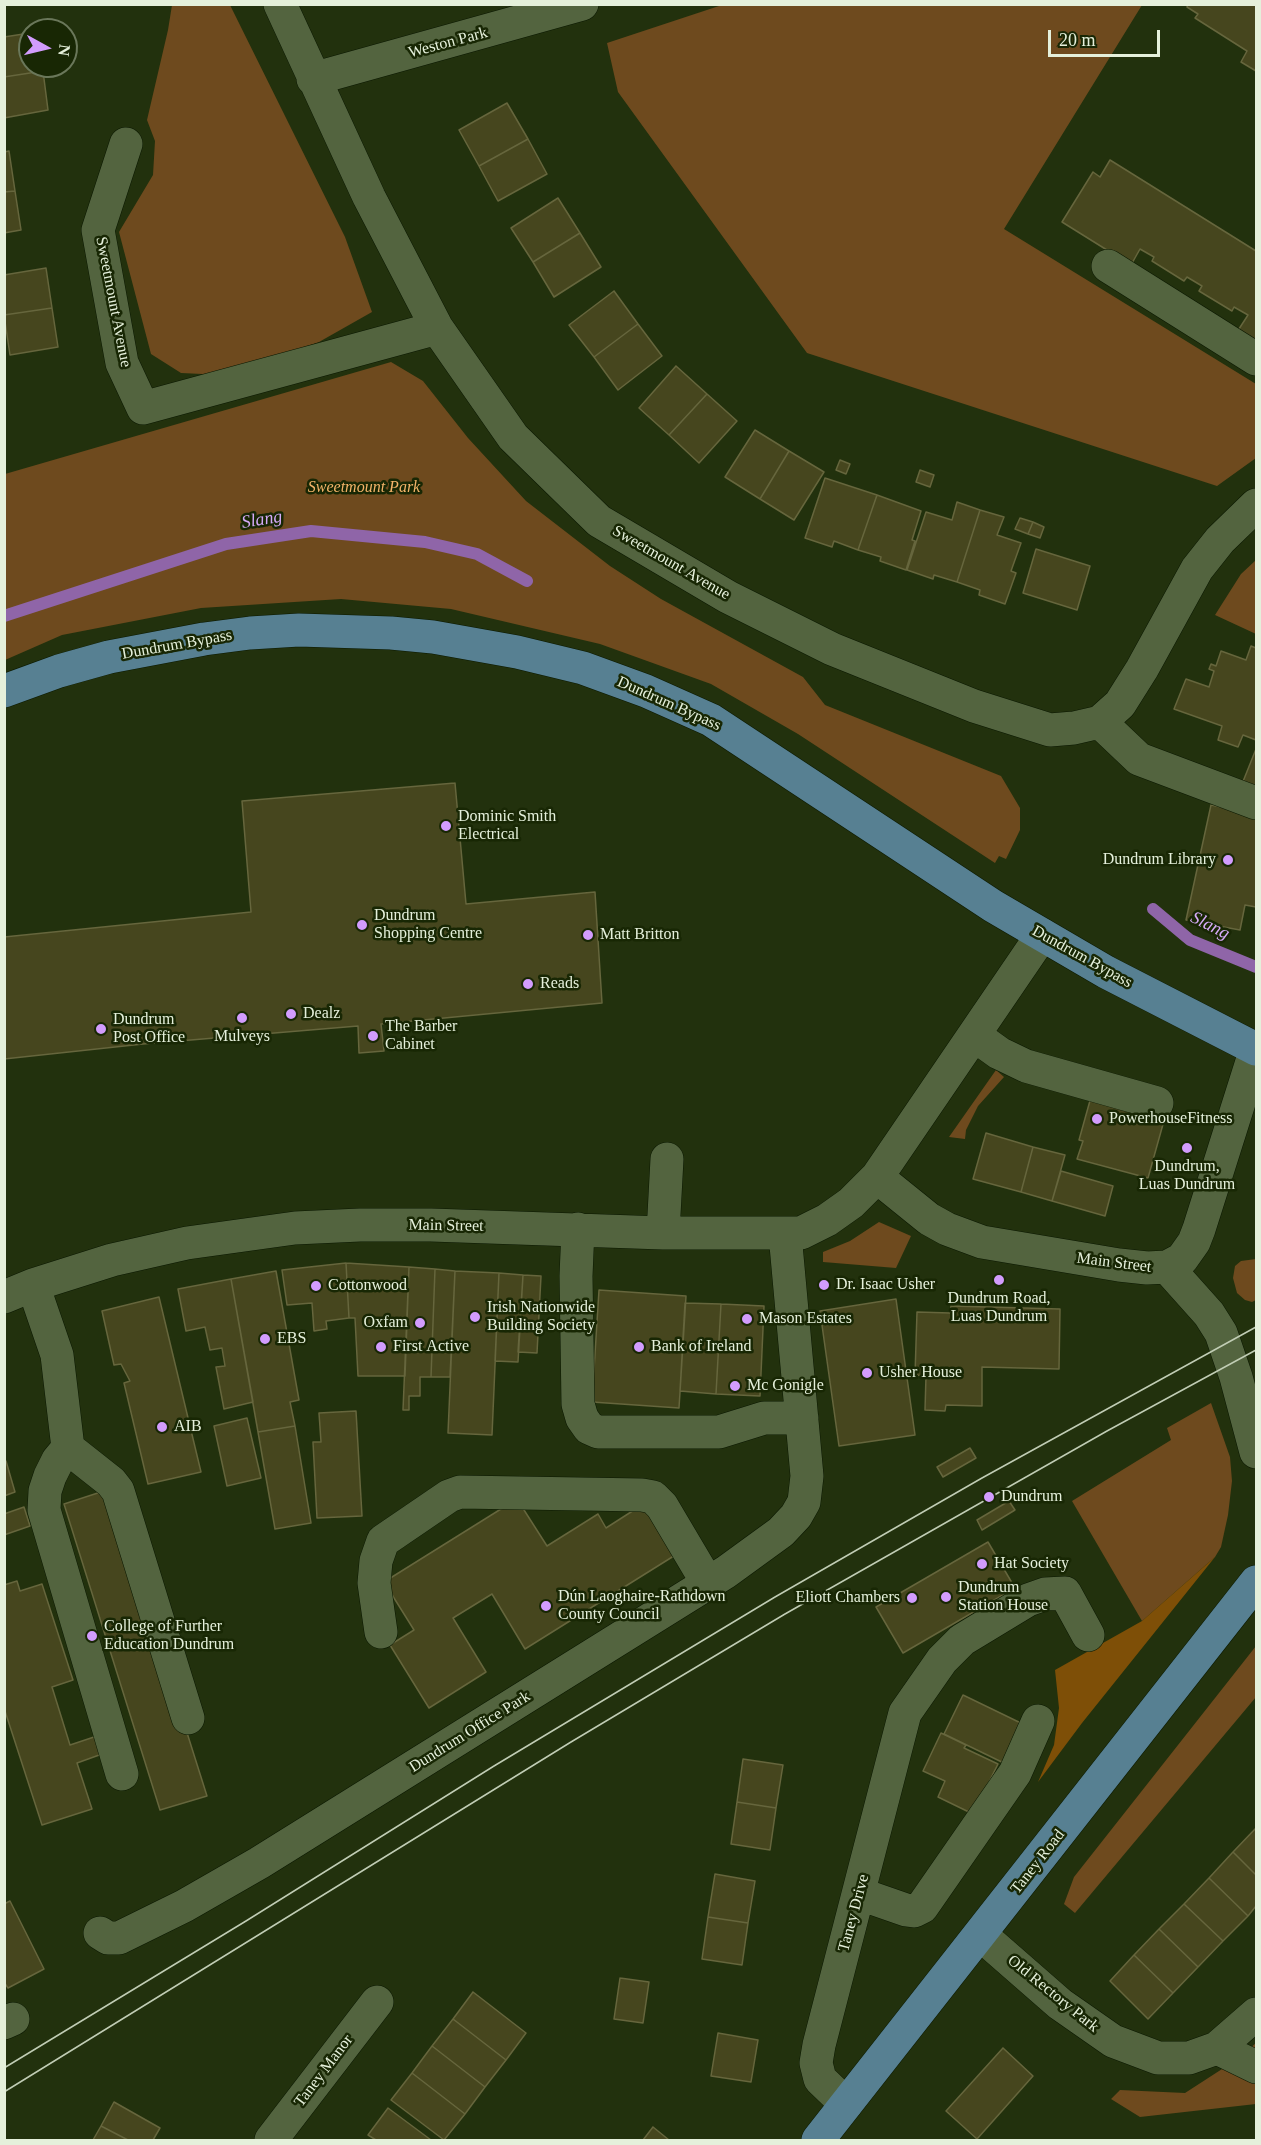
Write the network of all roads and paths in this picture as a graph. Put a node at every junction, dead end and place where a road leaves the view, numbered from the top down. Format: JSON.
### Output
{"nodes":[{"id":1,"x":280,"y":4,"type":"edge"},
{"id":2,"x":582,"y":4,"type":"edge"},
{"id":3,"x":314,"y":79,"type":"junction"},
{"id":4,"x":126,"y":144,"type":"dead end"},
{"id":5,"x":1108,"y":266,"type":"dead end"},
{"id":6,"x":438,"y":328,"type":"junction"},
{"id":7,"x":1257,"y":359,"type":"edge"},
{"id":8,"x":1257,"y":505,"type":"edge"},
{"id":9,"x":4,"y":690,"type":"edge"},
{"id":10,"x":1100,"y":722,"type":"junction"},
{"id":11,"x":1257,"y":803,"type":"edge"},
{"id":12,"x":1042,"y":935,"type":"junction"},
{"id":13,"x":974,"y":1035,"type":"junction"},
{"id":14,"x":1256,"y":1049,"type":"edge"},
{"id":15,"x":1156,"y":1103,"type":"dead end"},
{"id":16,"x":667,"y":1160,"type":"dead end"},
{"id":17,"x":877,"y":1176,"type":"junction"},
{"id":18,"x":578,"y":1229,"type":"junction"},
{"id":19,"x":663,"y":1233,"type":"junction"},
{"id":20,"x":784,"y":1234,"type":"junction"},
{"id":21,"x":1167,"y":1267,"type":"junction"},
{"id":22,"x":19,"y":1291,"type":"edge"},
{"id":23,"x":802,"y":1418,"type":"junction"},
{"id":24,"x":68,"y":1448,"type":"junction"},
{"id":25,"x":1257,"y":1452,"type":"edge"},
{"id":26,"x":707,"y":1582,"type":"junction"},
{"id":27,"x":1257,"y":1582,"type":"edge"},
{"id":28,"x":381,"y":1632,"type":"dead end"},
{"id":29,"x":1088,"y":1635,"type":"dead end"},
{"id":30,"x":188,"y":1718,"type":"dead end"},
{"id":31,"x":1038,"y":1721,"type":"dead end"},
{"id":32,"x":122,"y":1774,"type":"dead end"},
{"id":33,"x":860,"y":1894,"type":"junction"},
{"id":34,"x":100,"y":1933,"type":"dead end"},
{"id":35,"x":981,"y":1935,"type":"junction"},
{"id":36,"x":377,"y":2002,"type":"dead end"},
{"id":37,"x":1257,"y":2014,"type":"edge"},
{"id":38,"x":1217,"y":2048,"type":"junction"},
{"id":39,"x":1257,"y":2067,"type":"edge"},
{"id":40,"x":846,"y":2104,"type":"junction"},
{"id":41,"x":271,"y":2140,"type":"edge"},
{"id":42,"x":818,"y":2140,"type":"edge"}],
"edges":[{"from":1,"to":3,"type":"street","name":"Sweetmount Avenue"},
{"from":2,"to":3,"type":"street","name":"Weston Park"},
{"from":3,"to":6,"type":"street","name":"Sweetmount Avenue"},
{"from":4,"to":6,"type":"street","name":"Sweetmount Avenue"},
{"from":5,"to":7,"type":"street"},
{"from":6,"to":10,"type":"street","name":"Sweetmount Avenue"},
{"from":8,"to":10,"type":"street"},
{"from":9,"to":12,"type":"main road","name":"Dundrum Bypass"},
{"from":10,"to":11,"type":"street"},
{"from":12,"to":13,"type":"street","name":"Main Street"},
{"from":12,"to":14,"type":"main road","name":"Dundrum Bypass"},
{"from":13,"to":15,"type":"street"},
{"from":13,"to":17,"type":"street","name":"Main Street"},
{"from":14,"to":21,"type":"street","name":"Main Street"},
{"from":16,"to":19,"type":"street"},
{"from":17,"to":20,"type":"street","name":"Main Street"},
{"from":17,"to":21,"type":"street","name":"Main Street"},
{"from":18,"to":19,"type":"street","name":"Main Street"},
{"from":18,"to":22,"type":"street","name":"Main Street"},
{"from":18,"to":23,"type":"street"},
{"from":19,"to":20,"type":"street","name":"Main Street"},
{"from":20,"to":23,"type":"street","name":"Dundrum Office Park"},
{"from":21,"to":25,"type":"street"},
{"from":22,"to":24,"type":"street"},
{"from":23,"to":26,"type":"street","name":"Dundrum Office Park"},
{"from":24,"to":30,"type":"street"},
{"from":24,"to":32,"type":"street"},
{"from":26,"to":28,"type":"street"},
{"from":26,"to":34,"type":"street","name":"Dundrum Office Park"},
{"from":27,"to":35,"type":"main road","name":"Taney Road"},
{"from":29,"to":33,"type":"street","name":"Taney Drive"},
{"from":31,"to":33,"type":"street"},
{"from":33,"to":40,"type":"street","name":"Taney Drive"},
{"from":35,"to":38,"type":"street","name":"Old Rectory Park"},
{"from":35,"to":40,"type":"main road","name":"Taney Road"},
{"from":36,"to":41,"type":"street","name":"Taney Manor"},
{"from":37,"to":38,"type":"street","name":"Old Rectory Park"},
{"from":38,"to":39,"type":"street"},
{"from":40,"to":42,"type":"main road","name":"Taney Road"}]}
